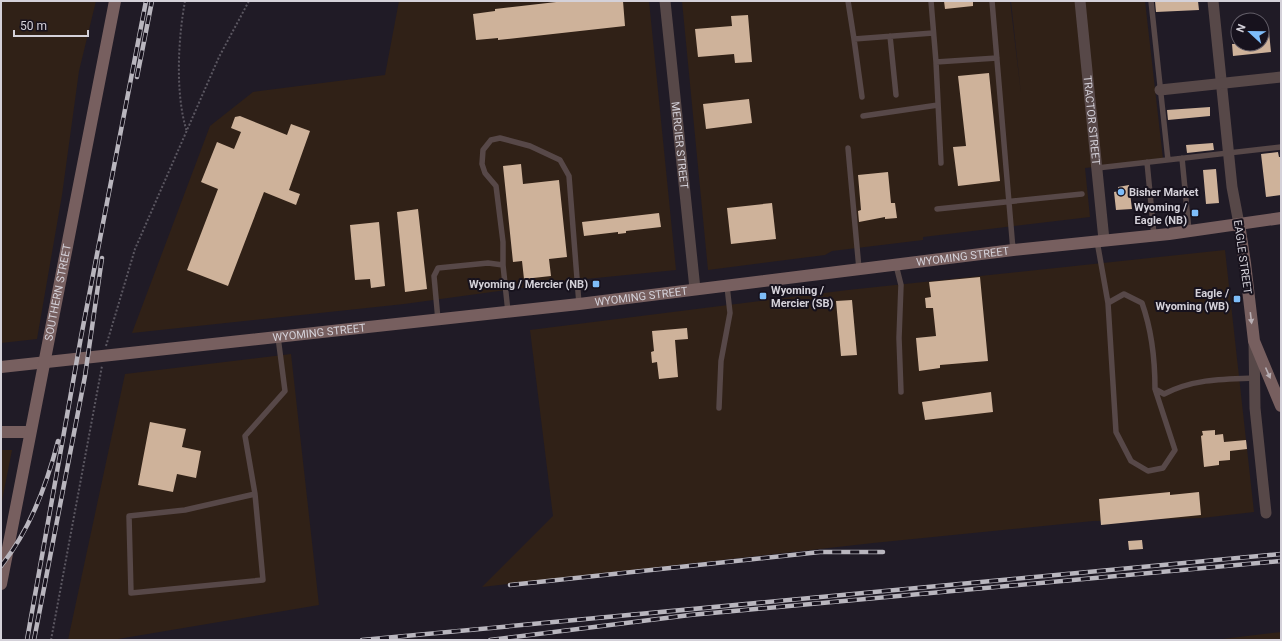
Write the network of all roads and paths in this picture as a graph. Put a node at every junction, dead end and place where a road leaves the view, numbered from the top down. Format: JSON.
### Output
{"nodes":[{"id":1,"x":115,"y":1,"type":"edge"},
{"id":2,"x":185,"y":1,"type":"edge"},
{"id":3,"x":249,"y":1,"type":"edge"},
{"id":4,"x":665,"y":1,"type":"edge"},
{"id":5,"x":848,"y":1,"type":"edge"},
{"id":6,"x":931,"y":1,"type":"edge"},
{"id":7,"x":992,"y":1,"type":"edge"},
{"id":8,"x":1080,"y":1,"type":"edge"},
{"id":9,"x":1151,"y":1,"type":"edge"},
{"id":10,"x":1213,"y":1,"type":"edge"},
{"id":11,"x":933,"y":33,"type":"junction"},
{"id":12,"x":890,"y":36,"type":"junction"},
{"id":13,"x":854,"y":39,"type":"junction"},
{"id":14,"x":997,"y":58,"type":"junction"},
{"id":15,"x":936,"y":62,"type":"junction"},
{"id":16,"x":1281,"y":77,"type":"edge"},
{"id":17,"x":1222,"y":83,"type":"junction"},
{"id":18,"x":1160,"y":90,"type":"junction"},
{"id":19,"x":896,"y":95,"type":"dead end"},
{"id":20,"x":862,"y":97,"type":"dead end"},
{"id":21,"x":938,"y":105,"type":"junction"},
{"id":22,"x":863,"y":116,"type":"dead end"},
{"id":23,"x":187,"y":133,"type":"junction"},
{"id":24,"x":1281,"y":147,"type":"edge"},
{"id":25,"x":848,"y":148,"type":"dead end"},
{"id":26,"x":1229,"y":153,"type":"junction"},
{"id":27,"x":1182,"y":158,"type":"junction"},
{"id":28,"x":1168,"y":160,"type":"junction"},
{"id":29,"x":1147,"y":162,"type":"junction"},
{"id":30,"x":941,"y":163,"type":"dead end"},
{"id":31,"x":1097,"y":168,"type":"junction"},
{"id":32,"x":1082,"y":194,"type":"dead end"},
{"id":33,"x":1009,"y":203,"type":"junction"},
{"id":34,"x":937,"y":209,"type":"dead end"},
{"id":35,"x":1281,"y":218,"type":"edge"},
{"id":36,"x":1239,"y":224,"type":"junction"},
{"id":37,"x":1189,"y":231,"type":"junction"},
{"id":38,"x":1154,"y":235,"type":"junction"},
{"id":39,"x":1101,"y":240,"type":"junction"},
{"id":40,"x":1013,"y":250,"type":"junction"},
{"id":41,"x":503,"y":265,"type":"junction"},
{"id":42,"x":896,"y":265,"type":"junction"},
{"id":43,"x":859,"y":269,"type":"junction"},
{"id":44,"x":727,"y":285,"type":"junction"},
{"id":45,"x":695,"y":289,"type":"junction"},
{"id":46,"x":1108,"y":303,"type":"junction"},
{"id":47,"x":579,"y":304,"type":"junction"},
{"id":48,"x":508,"y":312,"type":"junction"},
{"id":49,"x":438,"y":320,"type":"junction"},
{"id":50,"x":278,"y":337,"type":"junction"},
{"id":51,"x":107,"y":341,"type":"dead end"},
{"id":52,"x":1254,"y":341,"type":"junction"},
{"id":53,"x":1,"y":367,"type":"edge"},
{"id":54,"x":101,"y":371,"type":"dead end"},
{"id":55,"x":1255,"y":378,"type":"junction"},
{"id":56,"x":1155,"y":389,"type":"junction"},
{"id":57,"x":901,"y":392,"type":"dead end"},
{"id":58,"x":1281,"y":406,"type":"edge"},
{"id":59,"x":719,"y":408,"type":"dead end"},
{"id":60,"x":1,"y":432,"type":"edge"},
{"id":61,"x":29,"y":432,"type":"junction"},
{"id":62,"x":255,"y":494,"type":"junction"},
{"id":63,"x":1266,"y":513,"type":"dead end"},
{"id":64,"x":1,"y":584,"type":"edge"},
{"id":65,"x":51,"y":640,"type":"edge"}],
"edges":[{"from":1,"to":61,"type":"main road","name":"SOUTHERN STREET"},
{"from":2,"to":23,"type":"path"},
{"from":3,"to":23,"type":"path"},
{"from":4,"to":45,"type":"street","name":"MERCIER STREET"},
{"from":5,"to":13,"type":"lane"},
{"from":6,"to":11,"type":"lane"},
{"from":7,"to":14,"type":"lane"},
{"from":8,"to":31,"type":"street","name":"TRACTOR STREET"},
{"from":9,"to":18,"type":"lane"},
{"from":10,"to":17,"type":"street","name":"EAGLE STREET"},
{"from":11,"to":12,"type":"lane"},
{"from":11,"to":15,"type":"lane"},
{"from":12,"to":13,"type":"lane"},
{"from":12,"to":19,"type":"lane"},
{"from":13,"to":20,"type":"lane"},
{"from":14,"to":15,"type":"lane"},
{"from":14,"to":33,"type":"lane"},
{"from":15,"to":21,"type":"lane"},
{"from":16,"to":17,"type":"street"},
{"from":17,"to":18,"type":"street"},
{"from":17,"to":26,"type":"street","name":"EAGLE STREET"},
{"from":18,"to":28,"type":"lane"},
{"from":21,"to":22,"type":"lane"},
{"from":21,"to":30,"type":"lane"},
{"from":23,"to":51,"type":"path"},
{"from":24,"to":26,"type":"lane"},
{"from":25,"to":43,"type":"lane"},
{"from":26,"to":27,"type":"lane"},
{"from":26,"to":36,"type":"street","name":"EAGLE STREET"},
{"from":27,"to":28,"type":"lane"},
{"from":27,"to":37,"type":"lane"},
{"from":28,"to":29,"type":"lane"},
{"from":29,"to":31,"type":"lane"},
{"from":29,"to":38,"type":"lane"},
{"from":31,"to":39,"type":"street","name":"TRACTOR STREET"},
{"from":32,"to":33,"type":"lane"},
{"from":33,"to":34,"type":"lane"},
{"from":33,"to":40,"type":"lane"},
{"from":35,"to":36,"type":"main road","name":"WYOMING STREET"},
{"from":36,"to":37,"type":"main road","name":"WYOMING STREET"},
{"from":36,"to":52,"type":"main road","name":"EAGLE STREET","one_way":true},
{"from":37,"to":38,"type":"main road","name":"WYOMING STREET"},
{"from":38,"to":39,"type":"main road","name":"WYOMING STREET"},
{"from":39,"to":40,"type":"main road","name":"WYOMING STREET"},
{"from":39,"to":46,"type":"lane"},
{"from":40,"to":42,"type":"main road","name":"WYOMING STREET"},
{"from":41,"to":47,"type":"lane"},
{"from":41,"to":48,"type":"lane"},
{"from":41,"to":49,"type":"lane"},
{"from":42,"to":43,"type":"main road","name":"WYOMING STREET"},
{"from":42,"to":57,"type":"lane"},
{"from":43,"to":44,"type":"main road","name":"WYOMING STREET"},
{"from":44,"to":45,"type":"main road","name":"WYOMING STREET"},
{"from":44,"to":59,"type":"lane"},
{"from":45,"to":47,"type":"main road","name":"WYOMING STREET"},
{"from":46,"to":56,"type":"lane"},
{"from":46,"to":56,"type":"lane"},
{"from":47,"to":48,"type":"main road","name":"WYOMING STREET"},
{"from":48,"to":49,"type":"main road","name":"WYOMING STREET"},
{"from":49,"to":50,"type":"main road","name":"WYOMING STREET"},
{"from":50,"to":53,"type":"main road","name":"WYOMING STREET"},
{"from":50,"to":62,"type":"lane"},
{"from":52,"to":55,"type":"street","name":"EAGLE STREET"},
{"from":52,"to":58,"type":"main road","one_way":true},
{"from":54,"to":65,"type":"path"},
{"from":55,"to":56,"type":"lane"},
{"from":55,"to":63,"type":"street","name":"EAGLE STREET"},
{"from":60,"to":61,"type":"main road"},
{"from":61,"to":64,"type":"main road","name":"SOUTHERN STREET"},
{"from":62,"to":62,"type":"lane"}]}
